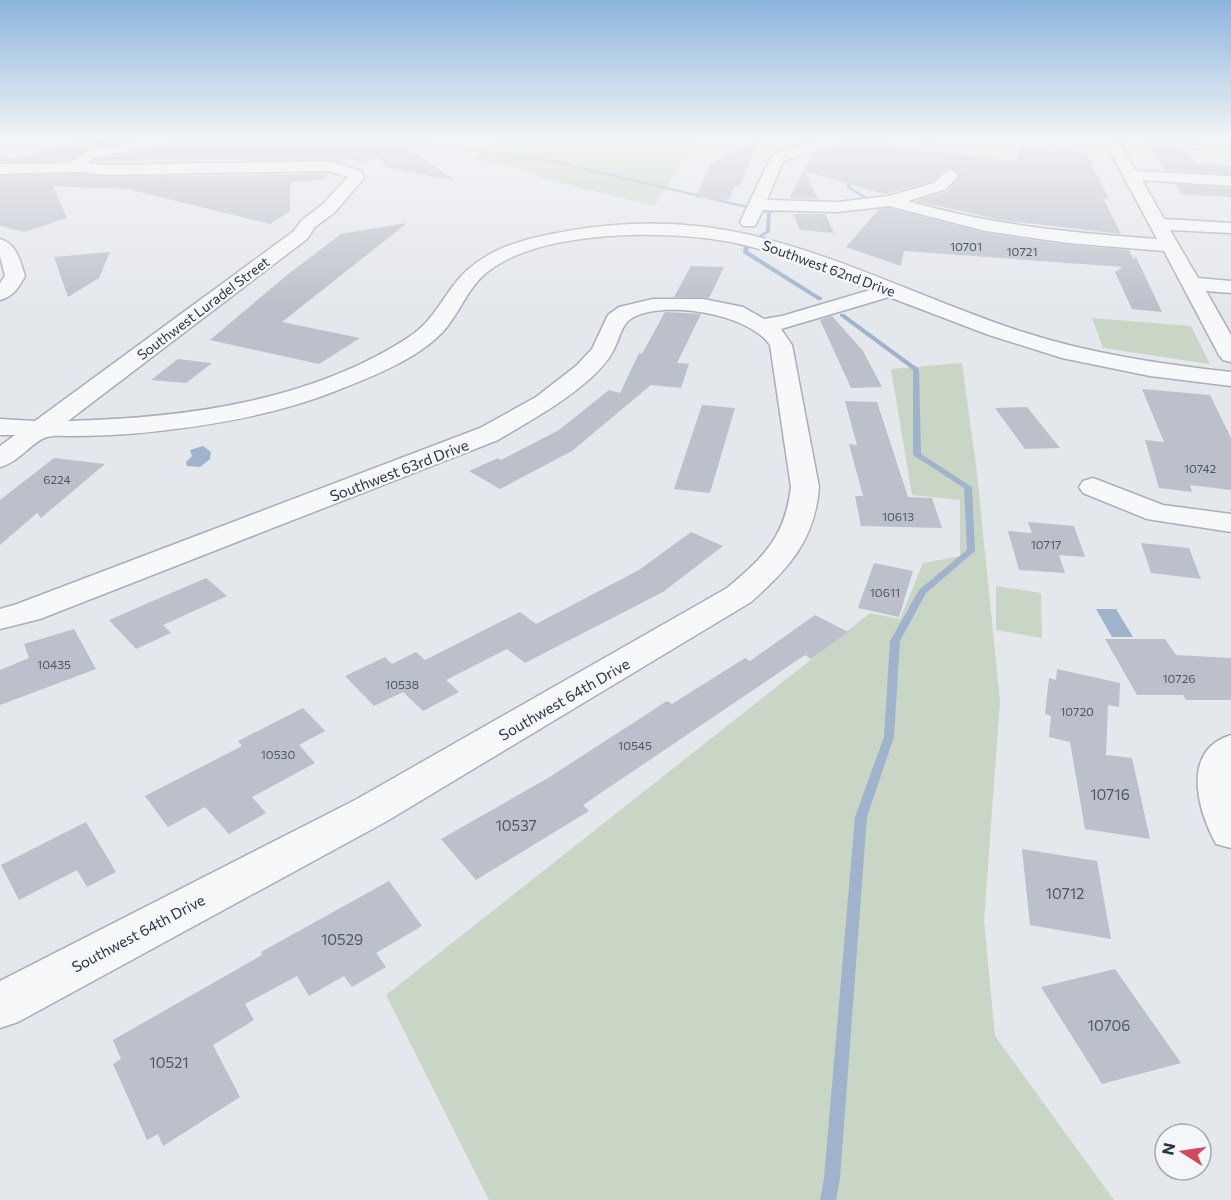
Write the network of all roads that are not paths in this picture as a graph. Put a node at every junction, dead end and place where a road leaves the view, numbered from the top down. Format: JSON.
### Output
{"nodes":[{"id":1,"x":342,"y":194,"type":"edge"},
{"id":2,"x":761,"y":194,"type":"edge"},
{"id":3,"x":913,"y":194,"type":"edge"},
{"id":4,"x":1143,"y":194,"type":"edge"},
{"id":5,"x":890,"y":201,"type":"junction"},
{"id":6,"x":756,"y":205,"type":"junction"},
{"id":7,"x":1160,"y":224,"type":"junction"},
{"id":8,"x":1231,"y":228,"type":"edge"},
{"id":9,"x":743,"y":239,"type":"junction"},
{"id":10,"x":0,"y":245,"type":"edge"},
{"id":11,"x":1172,"y":246,"type":"junction"},
{"id":12,"x":1192,"y":284,"type":"junction"},
{"id":13,"x":1231,"y":287,"type":"edge"},
{"id":14,"x":891,"y":290,"type":"junction"},
{"id":15,"x":0,"y":294,"type":"edge"},
{"id":16,"x":761,"y":326,"type":"junction"},
{"id":17,"x":1231,"y":355,"type":"edge"},
{"id":18,"x":1231,"y":379,"type":"edge"},
{"id":19,"x":0,"y":427,"type":"edge"},
{"id":20,"x":41,"y":429,"type":"junction"},
{"id":21,"x":0,"y":459,"type":"edge"},
{"id":22,"x":1093,"y":488,"type":"dead end"},
{"id":23,"x":1231,"y":523,"type":"edge"},
{"id":24,"x":0,"y":619,"type":"edge"},
{"id":25,"x":1231,"y":749,"type":"edge"},
{"id":26,"x":1231,"y":832,"type":"edge"},
{"id":27,"x":0,"y":1006,"type":"edge"}],
"edges":[{"from":1,"to":20,"type":"street","name":"Southwest Luradel Street"},
{"from":2,"to":6,"type":"street"},
{"from":3,"to":5,"type":"street"},
{"from":4,"to":7,"type":"street"},
{"from":5,"to":6,"type":"street"},
{"from":5,"to":11,"type":"street"},
{"from":6,"to":9,"type":"street"},
{"from":7,"to":8,"type":"street"},
{"from":7,"to":11,"type":"street"},
{"from":9,"to":14,"type":"street","name":"Southwest 62nd Drive"},
{"from":9,"to":20,"type":"street","name":"Southwest 62nd Drive"},
{"from":10,"to":15,"type":"street"},
{"from":11,"to":12,"type":"street"},
{"from":12,"to":13,"type":"street"},
{"from":12,"to":17,"type":"street"},
{"from":14,"to":16,"type":"street"},
{"from":14,"to":18,"type":"street","name":"Southwest 62nd Drive"},
{"from":16,"to":24,"type":"street","name":"Southwest 63rd Drive"},
{"from":16,"to":27,"type":"street","name":"Southwest 64th Drive"},
{"from":19,"to":20,"type":"street","name":"Southwest 62nd Drive"},
{"from":20,"to":21,"type":"street","name":"Southwest Luradel Street"},
{"from":22,"to":23,"type":"street"},
{"from":25,"to":26,"type":"street"}]}
